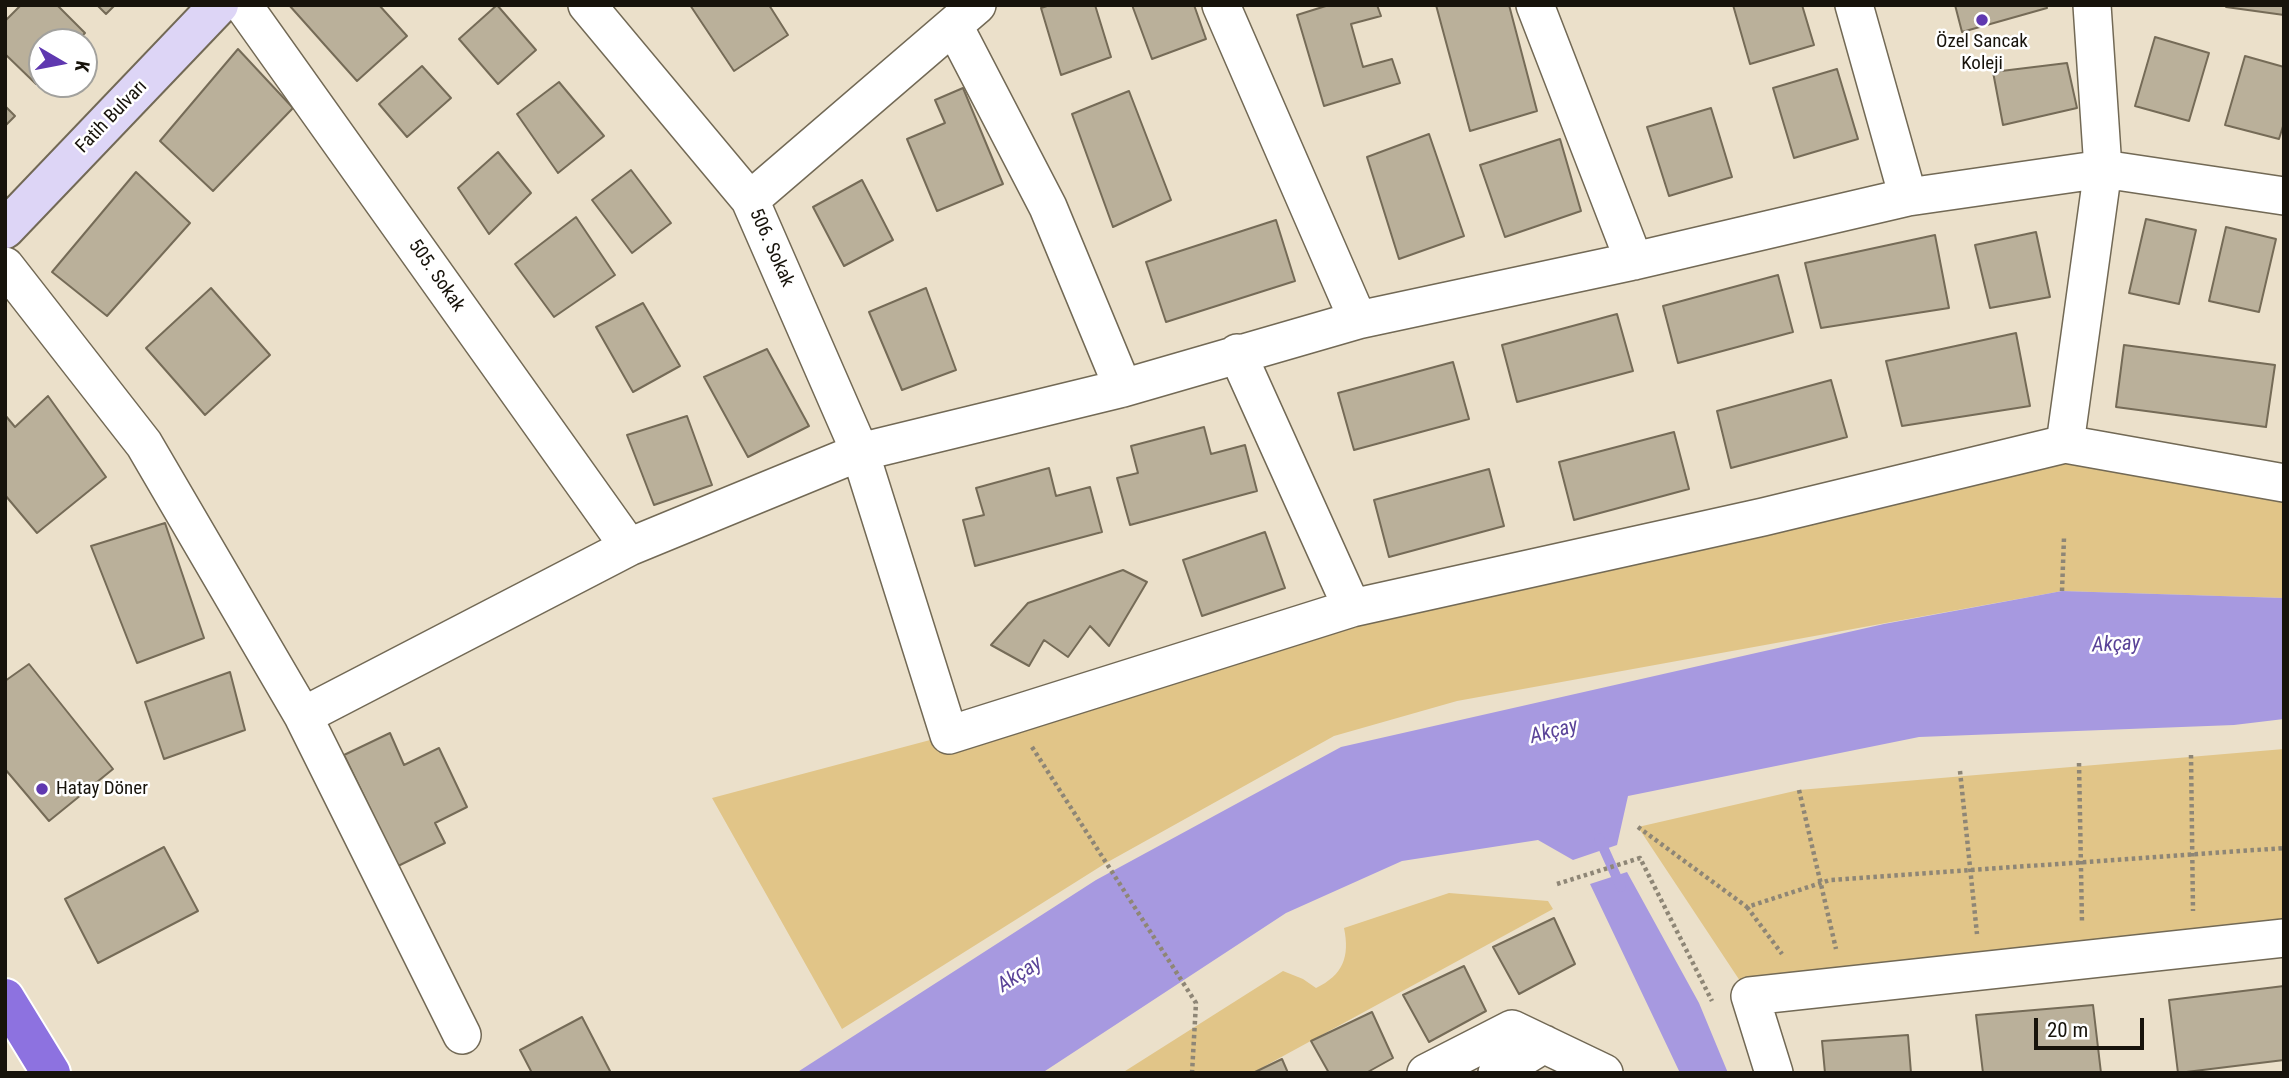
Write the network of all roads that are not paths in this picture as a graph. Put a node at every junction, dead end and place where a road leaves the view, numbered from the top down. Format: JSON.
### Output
{"nodes":[{"id":1,"x":219,"y":5,"type":"edge"},
{"id":2,"x":243,"y":5,"type":"edge"},
{"id":3,"x":587,"y":5,"type":"edge"},
{"id":4,"x":1221,"y":5,"type":"edge"},
{"id":5,"x":1535,"y":5,"type":"edge"},
{"id":6,"x":1854,"y":5,"type":"edge"},
{"id":7,"x":2092,"y":5,"type":"edge"},
{"id":8,"x":966,"y":15,"type":"edge"},
{"id":9,"x":2103,"y":169,"type":"junction"},
{"id":10,"x":2284,"y":196,"type":"edge"},
{"id":11,"x":1909,"y":197,"type":"junction"},
{"id":12,"x":750,"y":200,"type":"junction"},
{"id":13,"x":5,"y":229,"type":"edge"},
{"id":14,"x":1634,"y":261,"type":"junction"},
{"id":15,"x":5,"y":266,"type":"edge"},
{"id":16,"x":1357,"y":320,"type":"junction"},
{"id":17,"x":1237,"y":353,"type":"junction"},
{"id":18,"x":1123,"y":388,"type":"junction"},
{"id":19,"x":2065,"y":444,"type":"junction"},
{"id":20,"x":860,"y":452,"type":"junction"},
{"id":21,"x":2284,"y":483,"type":"edge"},
{"id":22,"x":629,"y":547,"type":"junction"},
{"id":23,"x":1352,"y":608,"type":"junction"},
{"id":24,"x":303,"y":716,"type":"junction"},
{"id":25,"x":2284,"y":938,"type":"edge"},
{"id":26,"x":5,"y":998,"type":"edge"},
{"id":27,"x":463,"y":1035,"type":"dead end"},
{"id":28,"x":1544,"y":1044,"type":"junction"},
{"id":29,"x":51,"y":1073,"type":"edge"},
{"id":30,"x":1426,"y":1073,"type":"edge"},
{"id":31,"x":1497,"y":1073,"type":"edge"},
{"id":32,"x":1604,"y":1073,"type":"edge"},
{"id":33,"x":1774,"y":1073,"type":"edge"}],
"edges":[{"from":1,"to":13,"type":"street","name":"Fatih Bulvarı"},
{"from":2,"to":22,"type":"street","name":"505. Sokak"},
{"from":3,"to":12,"type":"street","name":"506. Sokak"},
{"from":4,"to":16,"type":"street"},
{"from":5,"to":14,"type":"street"},
{"from":6,"to":11,"type":"street"},
{"from":7,"to":9,"type":"street"},
{"from":8,"to":12,"type":"street"},
{"from":8,"to":18,"type":"street"},
{"from":9,"to":10,"type":"street"},
{"from":9,"to":11,"type":"street"},
{"from":9,"to":19,"type":"street"},
{"from":11,"to":14,"type":"street"},
{"from":12,"to":20,"type":"street","name":"506. Sokak"},
{"from":14,"to":16,"type":"street"},
{"from":15,"to":24,"type":"street"},
{"from":16,"to":17,"type":"street"},
{"from":17,"to":18,"type":"street"},
{"from":17,"to":23,"type":"street"},
{"from":18,"to":20,"type":"street"},
{"from":19,"to":21,"type":"street"},
{"from":19,"to":23,"type":"street"},
{"from":20,"to":22,"type":"street"},
{"from":20,"to":23,"type":"street","name":"506. Sokak"},
{"from":22,"to":24,"type":"street"},
{"from":24,"to":27,"type":"street"},
{"from":25,"to":33,"type":"street"},
{"from":26,"to":29,"type":"highway"},
{"from":28,"to":30,"type":"street"},
{"from":28,"to":31,"type":"street"},
{"from":28,"to":32,"type":"street"}]}
